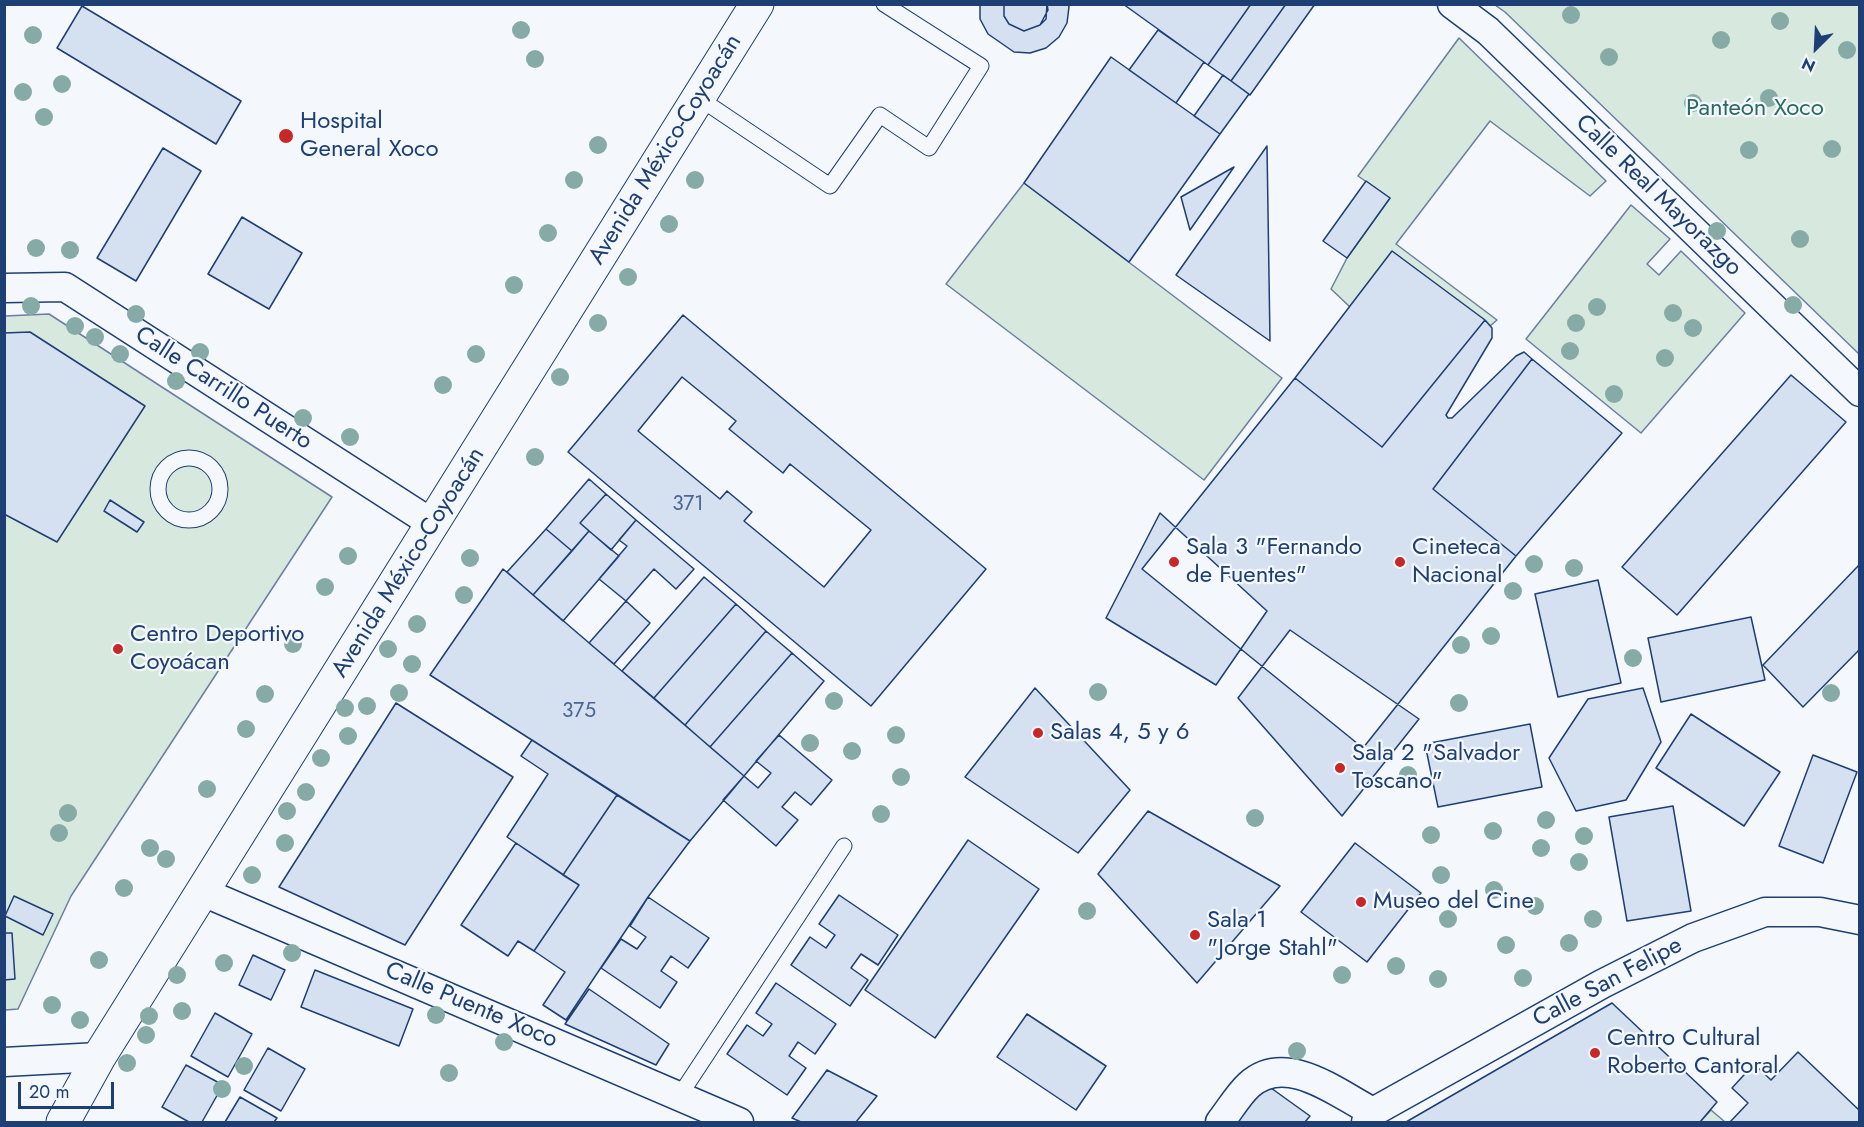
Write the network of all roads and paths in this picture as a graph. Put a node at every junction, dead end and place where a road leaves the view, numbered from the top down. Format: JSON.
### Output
{"nodes":[{"id":1,"x":757,"y":4,"type":"edge"},
{"id":2,"x":884,"y":4,"type":"edge"},
{"id":3,"x":1452,"y":4,"type":"edge"},
{"id":4,"x":699,"y":98,"type":"junction"},
{"id":5,"x":4,"y":288,"type":"edge"},
{"id":6,"x":1860,"y":392,"type":"edge"},
{"id":7,"x":207,"y":515,"type":"joint"},
{"id":8,"x":433,"y":524,"type":"junction"},
{"id":9,"x":844,"y":846,"type":"dead end"},
{"id":10,"x":203,"y":892,"type":"junction"},
{"id":11,"x":1860,"y":920,"type":"edge"},
{"id":12,"x":99,"y":1057,"type":"junction"},
{"id":13,"x":4,"y":1062,"type":"edge"},
{"id":14,"x":680,"y":1095,"type":"junction"},
{"id":15,"x":1369,"y":1117,"type":"edge"},
{"id":16,"x":63,"y":1122,"type":"edge"},
{"id":17,"x":739,"y":1122,"type":"edge"},
{"id":18,"x":1220,"y":1122,"type":"edge"}],
"edges":[{"from":1,"to":4,"type":"main road","name":"Avenida México-Coyoacán"},
{"from":2,"to":4,"type":"lane"},
{"from":3,"to":6,"type":"street","name":"Calle Real Mayorazgo"},
{"from":4,"to":8,"type":"main road","name":"Avenida México-Coyoacán"},
{"from":5,"to":8,"type":"street","name":"Calle Carrillo Puerto"},
{"from":7,"to":7,"type":"lane"},
{"from":8,"to":10,"type":"main road","name":"Avenida México-Coyoacán"},
{"from":9,"to":14,"type":"lane"},
{"from":10,"to":12,"type":"main road","name":"Avenida México-Coyoacán"},
{"from":10,"to":14,"type":"street","name":"Calle Puente Xoco"},
{"from":11,"to":15,"type":"street","name":"Calle San Felipe"},
{"from":12,"to":13,"type":"street"},
{"from":12,"to":16,"type":"main road","name":"Avenida México-Coyoacán"},
{"from":14,"to":17,"type":"street","name":"Calle Puente Xoco"},
{"from":15,"to":18,"type":"street","name":"Calle San Felipe"}]}
